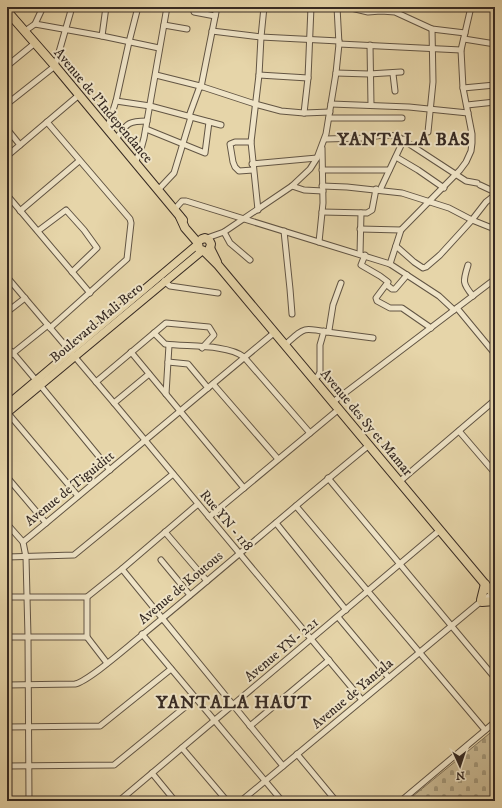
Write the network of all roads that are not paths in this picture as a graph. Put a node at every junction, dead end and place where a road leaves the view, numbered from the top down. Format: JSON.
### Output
{"nodes":[{"id":1,"x":43,"y":7,"type":"edge"},
{"id":2,"x":72,"y":7,"type":"edge"},
{"id":3,"x":106,"y":7,"type":"edge"},
{"id":4,"x":138,"y":7,"type":"edge"},
{"id":5,"x":168,"y":7,"type":"edge"},
{"id":6,"x":193,"y":7,"type":"edge"},
{"id":7,"x":217,"y":7,"type":"edge"},
{"id":8,"x":264,"y":7,"type":"edge"},
{"id":9,"x":311,"y":7,"type":"edge"},
{"id":10,"x":337,"y":7,"type":"edge"},
{"id":11,"x":347,"y":7,"type":"edge"},
{"id":12,"x":471,"y":7,"type":"edge"},
{"id":13,"x":215,"y":16,"type":"junction"},
{"id":14,"x":9,"y":17,"type":"edge"},
{"id":15,"x":35,"y":24,"type":"junction"},
{"id":16,"x":164,"y":25,"type":"junction"},
{"id":17,"x":187,"y":29,"type":"dead end"},
{"id":18,"x":432,"y":29,"type":"junction"},
{"id":19,"x":66,"y":30,"type":"junction"},
{"id":20,"x":25,"y":31,"type":"junction"},
{"id":21,"x":212,"y":31,"type":"junction"},
{"id":22,"x":465,"y":33,"type":"junction"},
{"id":23,"x":102,"y":36,"type":"junction"},
{"id":24,"x":261,"y":37,"type":"junction"},
{"id":25,"x":464,"y":39,"type":"junction"},
{"id":26,"x":309,"y":40,"type":"junction"},
{"id":27,"x":129,"y":42,"type":"junction"},
{"id":28,"x":339,"y":42,"type":"junction"},
{"id":29,"x":35,"y":43,"type":"junction"},
{"id":30,"x":495,"y":44,"type":"edge"},
{"id":31,"x":370,"y":45,"type":"junction"},
{"id":32,"x":159,"y":48,"type":"junction"},
{"id":33,"x":431,"y":48,"type":"junction"},
{"id":34,"x":461,"y":50,"type":"junction"},
{"id":35,"x":7,"y":66,"type":"edge"},
{"id":36,"x":55,"y":66,"type":"junction"},
{"id":37,"x":401,"y":72,"type":"dead end"},
{"id":38,"x":336,"y":73,"type":"junction"},
{"id":39,"x":369,"y":74,"type":"junction"},
{"id":40,"x":393,"y":74,"type":"junction"},
{"id":41,"x":156,"y":75,"type":"junction"},
{"id":42,"x":259,"y":75,"type":"junction"},
{"id":43,"x":308,"y":78,"type":"junction"},
{"id":44,"x":495,"y":85,"type":"edge"},
{"id":45,"x":201,"y":86,"type":"junction"},
{"id":46,"x":463,"y":88,"type":"junction"},
{"id":47,"x":394,"y":91,"type":"dead end"},
{"id":48,"x":79,"y":95,"type":"junction"},
{"id":49,"x":116,"y":101,"type":"junction"},
{"id":50,"x":495,"y":102,"type":"edge"},
{"id":51,"x":7,"y":104,"type":"edge"},
{"id":52,"x":255,"y":104,"type":"junction"},
{"id":53,"x":331,"y":104,"type":"junction"},
{"id":54,"x":371,"y":105,"type":"junction"},
{"id":55,"x":467,"y":105,"type":"junction"},
{"id":56,"x":150,"y":106,"type":"junction"},
{"id":57,"x":430,"y":108,"type":"junction"},
{"id":58,"x":304,"y":113,"type":"junction"},
{"id":59,"x":468,"y":113,"type":"junction"},
{"id":60,"x":329,"y":115,"type":"junction"},
{"id":61,"x":190,"y":116,"type":"junction"},
{"id":62,"x":402,"y":118,"type":"dead end"},
{"id":63,"x":147,"y":121,"type":"junction"},
{"id":64,"x":47,"y":122,"type":"junction"},
{"id":65,"x":208,"y":122,"type":"junction"},
{"id":66,"x":221,"y":125,"type":"dead end"},
{"id":67,"x":7,"y":129,"type":"edge"},
{"id":68,"x":107,"y":129,"type":"junction"},
{"id":69,"x":146,"y":129,"type":"junction"},
{"id":70,"x":428,"y":132,"type":"dead end"},
{"id":71,"x":116,"y":139,"type":"junction"},
{"id":72,"x":325,"y":139,"type":"junction"},
{"id":73,"x":404,"y":139,"type":"junction"},
{"id":74,"x":251,"y":142,"type":"junction"},
{"id":75,"x":184,"y":144,"type":"junction"},
{"id":76,"x":20,"y":145,"type":"junction"},
{"id":77,"x":322,"y":147,"type":"junction"},
{"id":78,"x":7,"y":156,"type":"edge"},
{"id":79,"x":396,"y":157,"type":"junction"},
{"id":80,"x":317,"y":158,"type":"junction"},
{"id":81,"x":79,"y":161,"type":"junction"},
{"id":82,"x":135,"y":163,"type":"junction"},
{"id":83,"x":253,"y":167,"type":"junction"},
{"id":84,"x":322,"y":170,"type":"junction"},
{"id":85,"x":389,"y":170,"type":"junction"},
{"id":86,"x":456,"y":175,"type":"junction"},
{"id":87,"x":292,"y":186,"type":"junction"},
{"id":88,"x":322,"y":188,"type":"junction"},
{"id":89,"x":444,"y":188,"type":"junction"},
{"id":90,"x":158,"y":190,"type":"junction"},
{"id":91,"x":378,"y":190,"type":"junction"},
{"id":92,"x":495,"y":193,"type":"edge"},
{"id":93,"x":7,"y":195,"type":"edge"},
{"id":94,"x":429,"y":202,"type":"junction"},
{"id":95,"x":174,"y":210,"type":"junction"},
{"id":96,"x":258,"y":210,"type":"junction"},
{"id":97,"x":20,"y":211,"type":"junction"},
{"id":98,"x":322,"y":212,"type":"junction"},
{"id":99,"x":361,"y":213,"type":"junction"},
{"id":100,"x":244,"y":219,"type":"junction"},
{"id":101,"x":472,"y":220,"type":"junction"},
{"id":102,"x":494,"y":228,"type":"edge"},
{"id":103,"x":360,"y":229,"type":"junction"},
{"id":104,"x":401,"y":230,"type":"junction"},
{"id":105,"x":38,"y":231,"type":"junction"},
{"id":106,"x":284,"y":231,"type":"junction"},
{"id":107,"x":222,"y":233,"type":"junction"},
{"id":108,"x":319,"y":242,"type":"junction"},
{"id":109,"x":204,"y":245,"type":"junction"},
{"id":110,"x":396,"y":246,"type":"junction"},
{"id":111,"x":362,"y":254,"type":"junction"},
{"id":112,"x":250,"y":260,"type":"dead end"},
{"id":113,"x":390,"y":264,"type":"junction"},
{"id":114,"x":468,"y":265,"type":"dead end"},
{"id":115,"x":72,"y":272,"type":"junction"},
{"id":116,"x":407,"y":275,"type":"junction"},
{"id":117,"x":7,"y":277,"type":"edge"},
{"id":118,"x":162,"y":279,"type":"junction"},
{"id":119,"x":495,"y":279,"type":"edge"},
{"id":120,"x":341,"y":283,"type":"dead end"},
{"id":121,"x":387,"y":285,"type":"junction"},
{"id":122,"x":90,"y":293,"type":"junction"},
{"id":123,"x":218,"y":293,"type":"dead end"},
{"id":124,"x":473,"y":296,"type":"junction"},
{"id":125,"x":25,"y":298,"type":"junction"},
{"id":126,"x":455,"y":309,"type":"junction"},
{"id":127,"x":7,"y":312,"type":"edge"},
{"id":128,"x":292,"y":314,"type":"dead end"},
{"id":129,"x":49,"y":326,"type":"junction"},
{"id":130,"x":430,"y":328,"type":"junction"},
{"id":131,"x":275,"y":332,"type":"junction"},
{"id":132,"x":325,"y":332,"type":"junction"},
{"id":133,"x":154,"y":333,"type":"junction"},
{"id":134,"x":373,"y":338,"type":"dead end"},
{"id":135,"x":168,"y":344,"type":"junction"},
{"id":136,"x":285,"y":345,"type":"junction"},
{"id":137,"x":7,"y":348,"type":"edge"},
{"id":138,"x":202,"y":348,"type":"junction"},
{"id":139,"x":131,"y":352,"type":"junction"},
{"id":140,"x":13,"y":353,"type":"junction"},
{"id":141,"x":73,"y":354,"type":"junction"},
{"id":142,"x":495,"y":354,"type":"edge"},
{"id":143,"x":244,"y":357,"type":"junction"},
{"id":144,"x":7,"y":358,"type":"edge"},
{"id":145,"x":168,"y":362,"type":"junction"},
{"id":146,"x":149,"y":374,"type":"junction"},
{"id":147,"x":314,"y":379,"type":"junction"},
{"id":148,"x":96,"y":382,"type":"junction"},
{"id":149,"x":38,"y":383,"type":"junction"},
{"id":150,"x":213,"y":384,"type":"junction"},
{"id":151,"x":208,"y":388,"type":"junction"},
{"id":152,"x":166,"y":394,"type":"junction"},
{"id":153,"x":495,"y":400,"type":"edge"},
{"id":154,"x":333,"y":402,"type":"junction"},
{"id":155,"x":114,"y":403,"type":"junction"},
{"id":156,"x":7,"y":408,"type":"edge"},
{"id":157,"x":339,"y":409,"type":"junction"},
{"id":158,"x":180,"y":412,"type":"junction"},
{"id":159,"x":459,"y":431,"type":"junction"},
{"id":160,"x":310,"y":433,"type":"junction"},
{"id":161,"x":145,"y":441,"type":"junction"},
{"id":162,"x":368,"y":446,"type":"junction"},
{"id":163,"x":278,"y":459,"type":"junction"},
{"id":164,"x":110,"y":470,"type":"junction"},
{"id":165,"x":495,"y":473,"type":"edge"},
{"id":166,"x":173,"y":474,"type":"junction"},
{"id":167,"x":7,"y":477,"type":"edge"},
{"id":168,"x":328,"y":478,"type":"junction"},
{"id":169,"x":399,"y":482,"type":"junction"},
{"id":170,"x":244,"y":488,"type":"junction"},
{"id":171,"x":78,"y":496,"type":"junction"},
{"id":172,"x":198,"y":504,"type":"junction"},
{"id":173,"x":296,"y":506,"type":"junction"},
{"id":174,"x":208,"y":517,"type":"junction"},
{"id":175,"x":46,"y":523,"type":"junction"},
{"id":176,"x":276,"y":523,"type":"junction"},
{"id":177,"x":7,"y":524,"type":"edge"},
{"id":178,"x":440,"y":530,"type":"junction"},
{"id":179,"x":165,"y":532,"type":"junction"},
{"id":180,"x":23,"y":542,"type":"junction"},
{"id":181,"x":240,"y":554,"type":"junction"},
{"id":182,"x":7,"y":557,"type":"edge"},
{"id":183,"x":26,"y":557,"type":"junction"},
{"id":184,"x":161,"y":560,"type":"dead end"},
{"id":185,"x":400,"y":564,"type":"junction"},
{"id":186,"x":122,"y":569,"type":"junction"},
{"id":187,"x":207,"y":581,"type":"junction"},
{"id":188,"x":486,"y":584,"type":"junction"},
{"id":189,"x":368,"y":591,"type":"junction"},
{"id":190,"x":190,"y":595,"type":"junction"},
{"id":191,"x":493,"y":596,"type":"edge"},
{"id":192,"x":27,"y":597,"type":"junction"},
{"id":193,"x":87,"y":597,"type":"junction"},
{"id":194,"x":7,"y":598,"type":"edge"},
{"id":195,"x":481,"y":602,"type":"junction"},
{"id":196,"x":346,"y":610,"type":"junction"},
{"id":197,"x":338,"y":617,"type":"junction"},
{"id":198,"x":162,"y":618,"type":"junction"},
{"id":199,"x":452,"y":626,"type":"junction"},
{"id":200,"x":142,"y":634,"type":"junction"},
{"id":201,"x":28,"y":637,"type":"junction"},
{"id":202,"x":87,"y":637,"type":"junction"},
{"id":203,"x":7,"y":638,"type":"edge"},
{"id":204,"x":311,"y":639,"type":"junction"},
{"id":205,"x":419,"y":653,"type":"junction"},
{"id":206,"x":329,"y":660,"type":"junction"},
{"id":207,"x":107,"y":663,"type":"junction"},
{"id":208,"x":171,"y":669,"type":"junction"},
{"id":209,"x":389,"y":678,"type":"junction"},
{"id":210,"x":495,"y":678,"type":"edge"},
{"id":211,"x":29,"y":684,"type":"junction"},
{"id":212,"x":7,"y":685,"type":"edge"},
{"id":213,"x":196,"y":698,"type":"junction"},
{"id":214,"x":362,"y":700,"type":"junction"},
{"id":215,"x":233,"y":705,"type":"junction"},
{"id":216,"x":214,"y":721,"type":"junction"},
{"id":217,"x":495,"y":722,"type":"edge"},
{"id":218,"x":29,"y":726,"type":"junction"},
{"id":219,"x":250,"y":726,"type":"junction"},
{"id":220,"x":7,"y":727,"type":"edge"},
{"id":221,"x":485,"y":730,"type":"junction"},
{"id":222,"x":182,"y":748,"type":"junction"},
{"id":223,"x":297,"y":754,"type":"junction"},
{"id":224,"x":29,"y":765,"type":"junction"},
{"id":225,"x":7,"y":766,"type":"edge"},
{"id":226,"x":282,"y":766,"type":"junction"},
{"id":227,"x":152,"y":773,"type":"junction"},
{"id":228,"x":265,"y":781,"type":"junction"},
{"id":229,"x":29,"y":801,"type":"edge"},
{"id":230,"x":119,"y":801,"type":"edge"},
{"id":231,"x":174,"y":801,"type":"edge"},
{"id":232,"x":227,"y":801,"type":"edge"},
{"id":233,"x":241,"y":801,"type":"edge"},
{"id":234,"x":282,"y":801,"type":"edge"},
{"id":235,"x":336,"y":801,"type":"edge"},
{"id":236,"x":401,"y":801,"type":"edge"}],
"edges":[{"from":1,"to":15,"type":"street"},
{"from":2,"to":19,"type":"street"},
{"from":3,"to":23,"type":"street"},
{"from":4,"to":27,"type":"street"},
{"from":5,"to":16,"type":"street"},
{"from":6,"to":13,"type":"street"},
{"from":7,"to":13,"type":"street"},
{"from":8,"to":24,"type":"street"},
{"from":9,"to":26,"type":"street"},
{"from":10,"to":28,"type":"street"},
{"from":11,"to":18,"type":"street"},
{"from":12,"to":22,"type":"street"},
{"from":13,"to":21,"type":"street"},
{"from":14,"to":20,"type":"highway","name":"Avenue de l'Independance"},
{"from":15,"to":19,"type":"street"},
{"from":15,"to":20,"type":"street"},
{"from":16,"to":17,"type":"street"},
{"from":16,"to":32,"type":"street"},
{"from":18,"to":22,"type":"street"},
{"from":18,"to":33,"type":"street"},
{"from":19,"to":23,"type":"street"},
{"from":19,"to":36,"type":"street"},
{"from":20,"to":29,"type":"highway","name":"Avenue de l'Independance"},
{"from":21,"to":24,"type":"street"},
{"from":21,"to":45,"type":"street"},
{"from":22,"to":25,"type":"street"},
{"from":23,"to":27,"type":"street"},
{"from":24,"to":26,"type":"street"},
{"from":24,"to":42,"type":"street"},
{"from":25,"to":30,"type":"street"},
{"from":25,"to":34,"type":"street"},
{"from":26,"to":28,"type":"street"},
{"from":26,"to":43,"type":"street"},
{"from":27,"to":32,"type":"street"},
{"from":27,"to":49,"type":"street"},
{"from":28,"to":31,"type":"street"},
{"from":28,"to":38,"type":"street"},
{"from":29,"to":35,"type":"street"},
{"from":29,"to":36,"type":"highway","name":"Avenue de l'Independance"},
{"from":31,"to":33,"type":"street"},
{"from":31,"to":39,"type":"street"},
{"from":32,"to":41,"type":"street"},
{"from":33,"to":34,"type":"street"},
{"from":33,"to":57,"type":"street"},
{"from":34,"to":46,"type":"street"},
{"from":36,"to":48,"type":"highway","name":"Avenue de l'Independance"},
{"from":36,"to":51,"type":"street"},
{"from":37,"to":40,"type":"street"},
{"from":38,"to":39,"type":"street"},
{"from":38,"to":53,"type":"street"},
{"from":39,"to":40,"type":"street"},
{"from":39,"to":54,"type":"street"},
{"from":40,"to":47,"type":"street"},
{"from":41,"to":45,"type":"street"},
{"from":41,"to":56,"type":"street"},
{"from":42,"to":43,"type":"street"},
{"from":42,"to":52,"type":"street"},
{"from":43,"to":58,"type":"street"},
{"from":44,"to":46,"type":"street"},
{"from":45,"to":52,"type":"street"},
{"from":45,"to":61,"type":"street"},
{"from":46,"to":55,"type":"street"},
{"from":48,"to":64,"type":"street"},
{"from":48,"to":68,"type":"highway","name":"Avenue de l'Independance"},
{"from":49,"to":56,"type":"street"},
{"from":49,"to":68,"type":"street"},
{"from":50,"to":55,"type":"street"},
{"from":52,"to":58,"type":"street"},
{"from":52,"to":74,"type":"street"},
{"from":53,"to":54,"type":"street"},
{"from":53,"to":60,"type":"street"},
{"from":54,"to":57,"type":"street"},
{"from":55,"to":59,"type":"street"},
{"from":56,"to":61,"type":"street"},
{"from":56,"to":63,"type":"street"},
{"from":57,"to":59,"type":"street"},
{"from":57,"to":70,"type":"street"},
{"from":58,"to":60,"type":"street"},
{"from":59,"to":86,"type":"street"},
{"from":60,"to":62,"type":"street"},
{"from":60,"to":72,"type":"street"},
{"from":61,"to":65,"type":"street"},
{"from":61,"to":75,"type":"street"},
{"from":63,"to":69,"type":"street"},
{"from":63,"to":71,"type":"street"},
{"from":64,"to":76,"type":"street"},
{"from":64,"to":81,"type":"street"},
{"from":65,"to":66,"type":"street"},
{"from":65,"to":75,"type":"street"},
{"from":67,"to":76,"type":"street"},
{"from":68,"to":71,"type":"highway","name":"Avenue de l'Independance"},
{"from":69,"to":75,"type":"street"},
{"from":69,"to":82,"type":"street"},
{"from":71,"to":82,"type":"highway","name":"Avenue de l'Independance"},
{"from":72,"to":73,"type":"street"},
{"from":72,"to":77,"type":"street"},
{"from":73,"to":79,"type":"street"},
{"from":73,"to":86,"type":"street"},
{"from":74,"to":83,"type":"street"},
{"from":74,"to":83,"type":"street"},
{"from":75,"to":90,"type":"street"},
{"from":76,"to":78,"type":"street"},
{"from":77,"to":80,"type":"street"},
{"from":77,"to":84,"type":"street"},
{"from":79,"to":85,"type":"street"},
{"from":79,"to":89,"type":"street"},
{"from":80,"to":83,"type":"street"},
{"from":80,"to":87,"type":"street"},
{"from":81,"to":97,"type":"street"},
{"from":81,"to":122,"type":"street"},
{"from":82,"to":90,"type":"highway","name":"Avenue de l'Independance"},
{"from":83,"to":96,"type":"street"},
{"from":84,"to":85,"type":"street"},
{"from":84,"to":88,"type":"street"},
{"from":85,"to":91,"type":"street"},
{"from":86,"to":89,"type":"street"},
{"from":86,"to":92,"type":"street"},
{"from":87,"to":88,"type":"street"},
{"from":87,"to":96,"type":"street"},
{"from":88,"to":91,"type":"street"},
{"from":88,"to":98,"type":"street"},
{"from":89,"to":94,"type":"street"},
{"from":90,"to":95,"type":"highway","name":"Avenue de l'Independance"},
{"from":91,"to":94,"type":"street"},
{"from":91,"to":99,"type":"street"},
{"from":92,"to":101,"type":"street"},
{"from":93,"to":97,"type":"street"},
{"from":94,"to":101,"type":"street"},
{"from":94,"to":104,"type":"street"},
{"from":95,"to":100,"type":"street"},
{"from":95,"to":109,"type":"highway","name":"Avenue de l'Independance"},
{"from":96,"to":100,"type":"street"},
{"from":97,"to":105,"type":"street"},
{"from":98,"to":99,"type":"street"},
{"from":98,"to":108,"type":"street"},
{"from":99,"to":103,"type":"street"},
{"from":100,"to":106,"type":"street"},
{"from":100,"to":107,"type":"street"},
{"from":101,"to":102,"type":"street"},
{"from":101,"to":110,"type":"street"},
{"from":103,"to":104,"type":"street"},
{"from":103,"to":111,"type":"street"},
{"from":104,"to":110,"type":"street"},
{"from":105,"to":115,"type":"street"},
{"from":105,"to":115,"type":"street"},
{"from":106,"to":108,"type":"street"},
{"from":106,"to":128,"type":"street"},
{"from":107,"to":109,"type":"street"},
{"from":107,"to":109,"type":"street"},
{"from":107,"to":112,"type":"street"},
{"from":108,"to":111,"type":"street"},
{"from":109,"to":118,"type":"main road","name":"Boulevard Mali Bero"},
{"from":109,"to":131,"type":"highway","name":"Avenue des Sy et Mamar"},
{"from":110,"to":113,"type":"street"},
{"from":111,"to":113,"type":"street"},
{"from":111,"to":121,"type":"street"},
{"from":113,"to":116,"type":"street"},
{"from":114,"to":124,"type":"street"},
{"from":115,"to":122,"type":"street"},
{"from":116,"to":121,"type":"street"},
{"from":116,"to":126,"type":"street"},
{"from":117,"to":125,"type":"street","name":"Rue YN - 118"},
{"from":118,"to":123,"type":"street"},
{"from":118,"to":141,"type":"main road","name":"Boulevard Mali Bero"},
{"from":119,"to":124,"type":"street"},
{"from":120,"to":132,"type":"street"},
{"from":121,"to":130,"type":"street"},
{"from":122,"to":129,"type":"street"},
{"from":124,"to":126,"type":"street"},
{"from":125,"to":127,"type":"street"},
{"from":125,"to":129,"type":"street","name":"Rue YN - 118"},
{"from":126,"to":130,"type":"street"},
{"from":126,"to":142,"type":"street"},
{"from":129,"to":140,"type":"street"},
{"from":129,"to":141,"type":"street","name":"Rue YN - 118"},
{"from":130,"to":154,"type":"street"},
{"from":131,"to":136,"type":"highway","name":"Avenue des Sy et Mamar"},
{"from":131,"to":143,"type":"street","name":"Avenue de Tiguiditt"},
{"from":132,"to":134,"type":"street"},
{"from":132,"to":136,"type":"street"},
{"from":132,"to":147,"type":"street"},
{"from":133,"to":135,"type":"street"},
{"from":133,"to":138,"type":"street"},
{"from":133,"to":139,"type":"street"},
{"from":135,"to":138,"type":"street"},
{"from":135,"to":145,"type":"street"},
{"from":136,"to":147,"type":"highway","name":"Avenue des Sy et Mamar"},
{"from":137,"to":140,"type":"street"},
{"from":138,"to":143,"type":"street"},
{"from":139,"to":146,"type":"street"},
{"from":139,"to":148,"type":"street"},
{"from":140,"to":144,"type":"street"},
{"from":140,"to":149,"type":"street"},
{"from":141,"to":148,"type":"street","name":"Rue YN - 118"},
{"from":141,"to":149,"type":"main road","name":"Boulevard Mali Bero"},
{"from":143,"to":150,"type":"street","name":"Avenue de Tiguiditt"},
{"from":143,"to":160,"type":"street"},
{"from":145,"to":151,"type":"street"},
{"from":145,"to":152,"type":"street"},
{"from":146,"to":152,"type":"street"},
{"from":146,"to":155,"type":"street"},
{"from":147,"to":154,"type":"highway","name":"Avenue des Sy et Mamar"},
{"from":148,"to":155,"type":"street","name":"Rue YN - 118"},
{"from":149,"to":156,"type":"main road","name":"Boulevard Mali Bero"},
{"from":149,"to":164,"type":"street"},
{"from":150,"to":151,"type":"street","name":"Avenue de Tiguiditt"},
{"from":150,"to":163,"type":"street"},
{"from":151,"to":158,"type":"street","name":"Avenue de Tiguiditt"},
{"from":152,"to":158,"type":"street"},
{"from":153,"to":159,"type":"street"},
{"from":154,"to":157,"type":"highway","name":"Avenue des Sy et Mamar"},
{"from":155,"to":161,"type":"street","name":"Rue YN - 118"},
{"from":156,"to":171,"type":"street"},
{"from":157,"to":160,"type":"street"},
{"from":157,"to":162,"type":"highway","name":"Avenue des Sy et Mamar"},
{"from":158,"to":161,"type":"street","name":"Avenue de Tiguiditt"},
{"from":158,"to":170,"type":"street"},
{"from":159,"to":165,"type":"street"},
{"from":159,"to":169,"type":"street"},
{"from":160,"to":163,"type":"street"},
{"from":161,"to":164,"type":"street","name":"Avenue de Tiguiditt"},
{"from":161,"to":166,"type":"street","name":"Rue YN - 118"},
{"from":162,"to":168,"type":"street","name":"Avenue de Koutous"},
{"from":162,"to":169,"type":"highway","name":"Avenue des Sy et Mamar"},
{"from":163,"to":170,"type":"street"},
{"from":164,"to":171,"type":"street","name":"Avenue de Tiguiditt"},
{"from":166,"to":172,"type":"street","name":"Rue YN - 118"},
{"from":166,"to":183,"type":"street"},
{"from":167,"to":175,"type":"street"},
{"from":168,"to":173,"type":"street","name":"Avenue de Koutous"},
{"from":168,"to":185,"type":"street"},
{"from":169,"to":178,"type":"highway","name":"Avenue des Sy et Mamar"},
{"from":170,"to":174,"type":"street"},
{"from":171,"to":175,"type":"street","name":"Avenue de Tiguiditt"},
{"from":172,"to":174,"type":"street","name":"Rue YN - 118"},
{"from":172,"to":179,"type":"street"},
{"from":173,"to":176,"type":"street","name":"Avenue de Koutous"},
{"from":173,"to":189,"type":"street"},
{"from":174,"to":181,"type":"street","name":"Rue YN - 118"},
{"from":175,"to":180,"type":"street","name":"Avenue de Tiguiditt"},
{"from":176,"to":181,"type":"street","name":"Avenue de Koutous"},
{"from":176,"to":196,"type":"street"},
{"from":177,"to":180,"type":"street"},
{"from":178,"to":185,"type":"street","name":"Avenue YN- 221"},
{"from":178,"to":188,"type":"highway","name":"Avenue des Sy et Mamar"},
{"from":179,"to":186,"type":"street"},
{"from":179,"to":187,"type":"street"},
{"from":180,"to":183,"type":"street","name":"Avenue de Tiguiditt"},
{"from":181,"to":187,"type":"street","name":"Avenue de Koutous"},
{"from":181,"to":204,"type":"street","name":"Rue YN - 118"},
{"from":182,"to":183,"type":"street"},
{"from":183,"to":192,"type":"street","name":"Avenue de Tiguiditt"},
{"from":184,"to":190,"type":"street"},
{"from":185,"to":189,"type":"street","name":"Avenue YN- 221"},
{"from":185,"to":199,"type":"street"},
{"from":186,"to":193,"type":"street"},
{"from":186,"to":198,"type":"street"},
{"from":187,"to":190,"type":"street","name":"Avenue de Koutous"},
{"from":188,"to":191,"type":"highway","name":"Avenue des Sy et Mamar"},
{"from":188,"to":195,"type":"highway"},
{"from":189,"to":196,"type":"street","name":"Avenue YN- 221"},
{"from":189,"to":205,"type":"street"},
{"from":190,"to":198,"type":"street","name":"Avenue de Koutous"},
{"from":191,"to":195,"type":"highway"},
{"from":192,"to":193,"type":"street"},
{"from":192,"to":194,"type":"street"},
{"from":192,"to":201,"type":"street","name":"Avenue de Tiguiditt"},
{"from":193,"to":202,"type":"street"},
{"from":195,"to":199,"type":"street","name":"Avenue de Yantala"},
{"from":196,"to":197,"type":"street","name":"Avenue YN- 221"},
{"from":197,"to":204,"type":"street","name":"Avenue YN- 221"},
{"from":197,"to":209,"type":"street"},
{"from":198,"to":200,"type":"street","name":"Avenue de Koutous"},
{"from":198,"to":215,"type":"street"},
{"from":199,"to":205,"type":"street","name":"Avenue de Yantala"},
{"from":199,"to":210,"type":"street"},
{"from":200,"to":207,"type":"street","name":"Avenue de Koutous"},
{"from":200,"to":208,"type":"street"},
{"from":201,"to":202,"type":"street"},
{"from":201,"to":203,"type":"street"},
{"from":201,"to":211,"type":"street","name":"Avenue de Tiguiditt"},
{"from":202,"to":207,"type":"street"},
{"from":204,"to":206,"type":"street","name":"Rue YN - 118"},
{"from":204,"to":215,"type":"street","name":"Avenue YN- 221"},
{"from":205,"to":209,"type":"street","name":"Avenue de Yantala"},
{"from":205,"to":221,"type":"street"},
{"from":206,"to":214,"type":"street","name":"Rue YN - 118"},
{"from":206,"to":219,"type":"street"},
{"from":207,"to":211,"type":"street","name":"Avenue de Koutous"},
{"from":208,"to":213,"type":"street"},
{"from":208,"to":218,"type":"street"},
{"from":209,"to":214,"type":"street","name":"Avenue de Yantala"},
{"from":211,"to":212,"type":"street","name":"Avenue de Koutous"},
{"from":211,"to":218,"type":"street","name":"Avenue de Tiguiditt"},
{"from":213,"to":216,"type":"street"},
{"from":213,"to":224,"type":"street"},
{"from":214,"to":223,"type":"street","name":"Avenue de Yantala"},
{"from":215,"to":216,"type":"street","name":"Avenue YN- 221"},
{"from":215,"to":219,"type":"street"},
{"from":216,"to":222,"type":"street","name":"Avenue YN- 221"},
{"from":216,"to":228,"type":"street"},
{"from":217,"to":221,"type":"street"},
{"from":218,"to":220,"type":"street"},
{"from":218,"to":224,"type":"street","name":"Avenue de Tiguiditt"},
{"from":219,"to":226,"type":"street"},
{"from":221,"to":236,"type":"street"},
{"from":222,"to":227,"type":"street","name":"Avenue YN- 221"},
{"from":222,"to":232,"type":"street"},
{"from":223,"to":226,"type":"street","name":"Avenue de Yantala"},
{"from":223,"to":235,"type":"street"},
{"from":224,"to":225,"type":"street"},
{"from":224,"to":229,"type":"street","name":"Avenue de Tiguiditt"},
{"from":226,"to":228,"type":"street","name":"Avenue de Yantala"},
{"from":227,"to":230,"type":"street","name":"Avenue YN- 221"},
{"from":227,"to":231,"type":"street"},
{"from":228,"to":233,"type":"street","name":"Avenue de Yantala"},
{"from":228,"to":234,"type":"street"}]}
